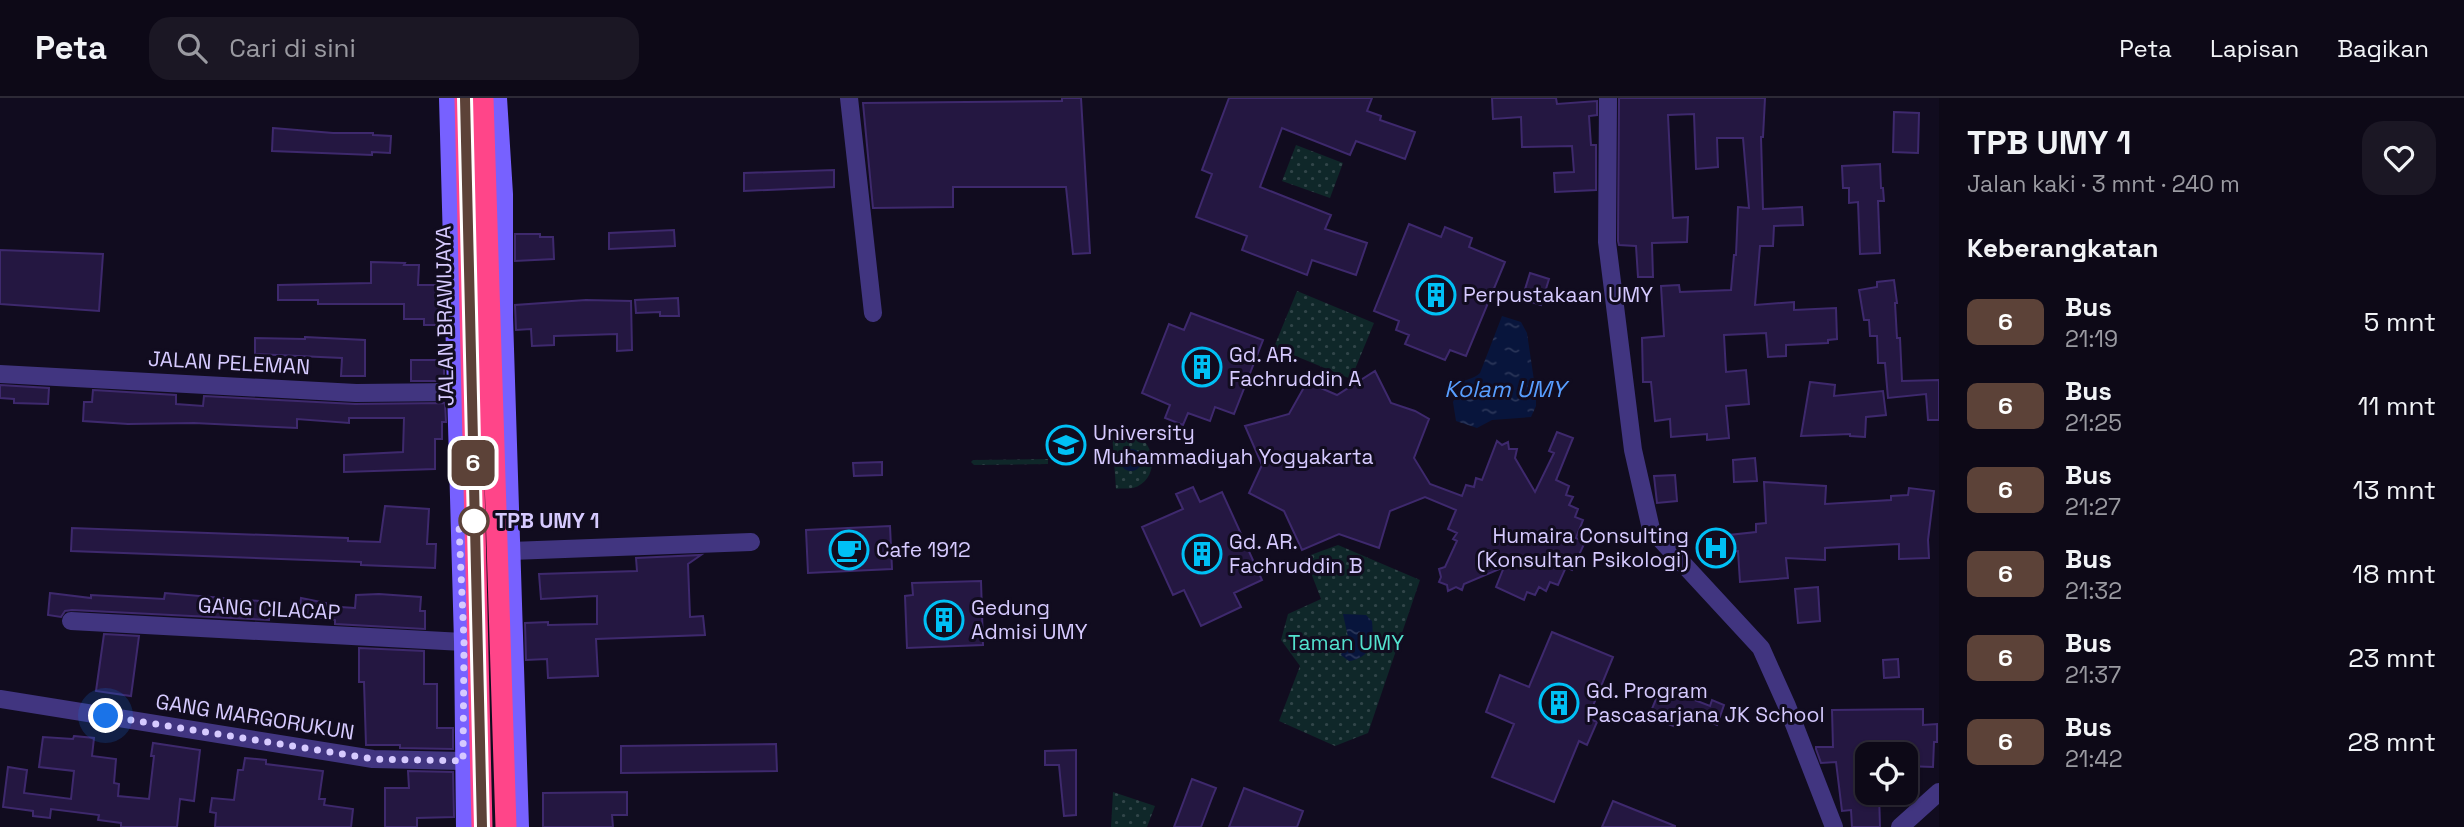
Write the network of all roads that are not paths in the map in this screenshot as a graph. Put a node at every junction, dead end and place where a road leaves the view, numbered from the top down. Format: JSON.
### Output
{"nodes":[{"id":1,"x":448,"y":98,"type":"edge"},
{"id":2,"x":465,"y":98,"type":"edge"},
{"id":3,"x":483,"y":98,"type":"edge"},
{"id":4,"x":498,"y":98,"type":"edge"},
{"id":5,"x":849,"y":98,"type":"edge"},
{"id":6,"x":1608,"y":98,"type":"edge"},
{"id":7,"x":873,"y":313,"type":"dead end"},
{"id":8,"x":0,"y":374,"type":"edge"},
{"id":9,"x":457,"y":392,"type":"junction"},
{"id":10,"x":751,"y":542,"type":"dead end"},
{"id":11,"x":511,"y":551,"type":"junction"},
{"id":12,"x":71,"y":621,"type":"dead end"},
{"id":13,"x":464,"y":642,"type":"junction"},
{"id":14,"x":0,"y":699,"type":"edge"},
{"id":15,"x":463,"y":761,"type":"junction"},
{"id":16,"x":1939,"y":792,"type":"edge"},
{"id":17,"x":465,"y":827,"type":"edge"},
{"id":18,"x":482,"y":827,"type":"edge"},
{"id":19,"x":506,"y":827,"type":"edge"},
{"id":20,"x":520,"y":827,"type":"edge"},
{"id":21,"x":1834,"y":827,"type":"edge"},
{"id":22,"x":1900,"y":827,"type":"edge"}],
"edges":[{"from":1,"to":9,"type":"street"},
{"from":2,"to":18,"type":"highway","name":"JALAN BRAWIJAYA"},
{"from":3,"to":19,"type":"highway","name":"JALAN BRAWIJAYA"},
{"from":4,"to":11,"type":"street"},
{"from":5,"to":7,"type":"street"},
{"from":6,"to":21,"type":"street"},
{"from":8,"to":9,"type":"street","name":"JALAN PELEMAN"},
{"from":9,"to":13,"type":"street"},
{"from":10,"to":11,"type":"street"},
{"from":11,"to":20,"type":"street"},
{"from":12,"to":13,"type":"street","name":"GANG CILACAP"},
{"from":13,"to":15,"type":"street"},
{"from":14,"to":15,"type":"street","name":"GANG MARGORUKUN"},
{"from":15,"to":17,"type":"street"},
{"from":16,"to":22,"type":"street"}]}
